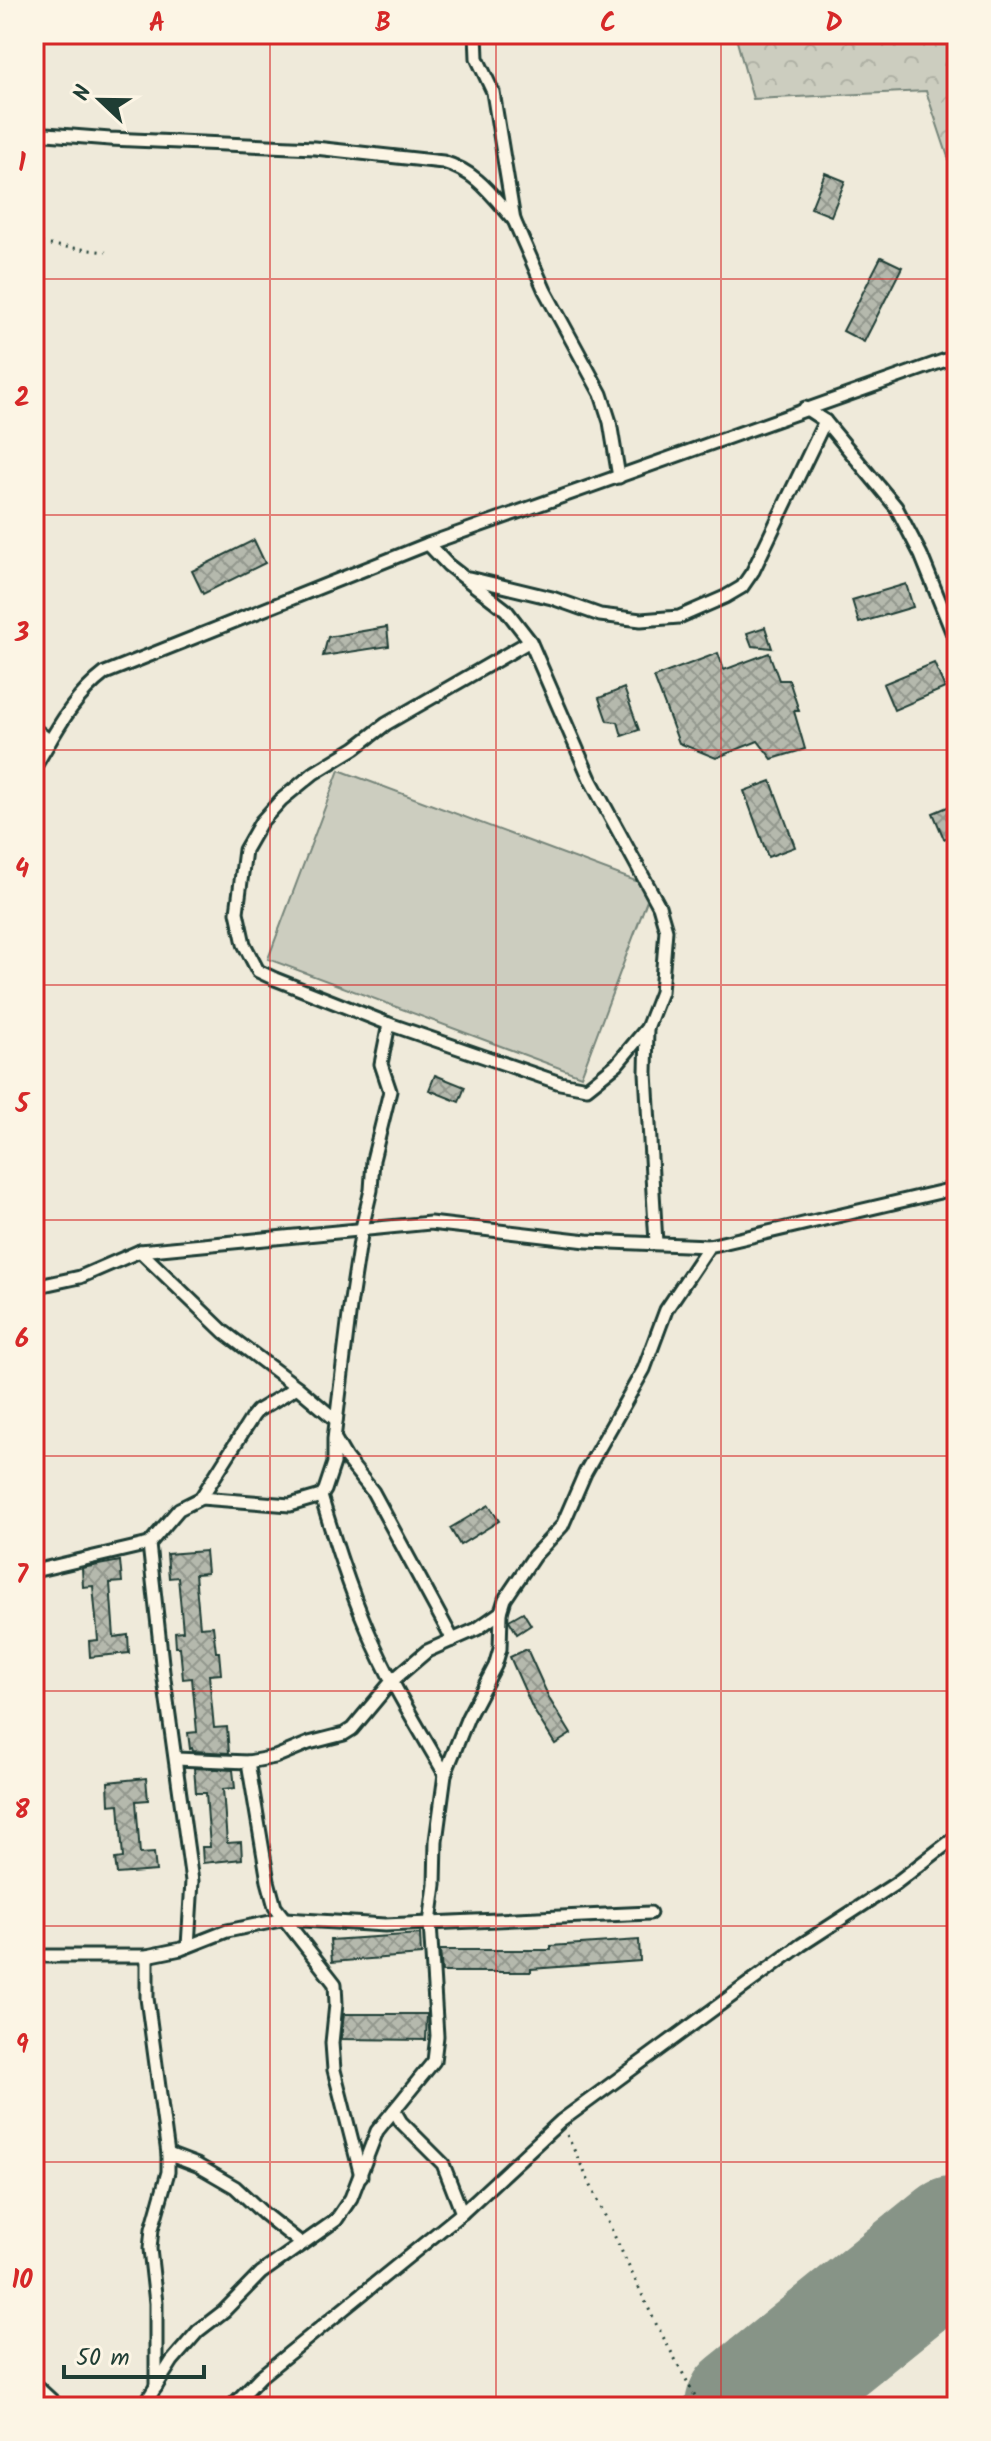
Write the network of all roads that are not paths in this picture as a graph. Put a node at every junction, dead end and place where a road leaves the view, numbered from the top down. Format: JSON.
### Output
{"nodes":[{"id":1,"x":476,"y":34,"type":"edge"},
{"id":2,"x":34,"y":133,"type":"edge"},
{"id":3,"x":514,"y":220,"type":"junction"},
{"id":4,"x":957,"y":356,"type":"edge"},
{"id":5,"x":805,"y":408,"type":"junction"},
{"id":6,"x":825,"y":421,"type":"junction"},
{"id":7,"x":619,"y":477,"type":"junction"},
{"id":8,"x":428,"y":544,"type":"junction"},
{"id":9,"x":464,"y":576,"type":"junction"},
{"id":10,"x":530,"y":641,"type":"junction"},
{"id":11,"x":957,"y":644,"type":"edge"},
{"id":12,"x":34,"y":729,"type":"edge"},
{"id":13,"x":50,"y":741,"type":"junction"},
{"id":14,"x":34,"y":768,"type":"edge"},
{"id":15,"x":389,"y":1024,"type":"junction"},
{"id":16,"x":647,"y":1028,"type":"junction"},
{"id":17,"x":957,"y":1188,"type":"edge"},
{"id":18,"x":362,"y":1228,"type":"junction"},
{"id":19,"x":656,"y":1243,"type":"junction"},
{"id":20,"x":709,"y":1246,"type":"junction"},
{"id":21,"x":140,"y":1251,"type":"junction"},
{"id":22,"x":34,"y":1287,"type":"edge"},
{"id":23,"x":297,"y":1387,"type":"junction"},
{"id":24,"x":336,"y":1420,"type":"junction"},
{"id":25,"x":334,"y":1439,"type":"junction"},
{"id":26,"x":321,"y":1496,"type":"junction"},
{"id":27,"x":201,"y":1498,"type":"junction"},
{"id":28,"x":149,"y":1544,"type":"junction"},
{"id":29,"x":34,"y":1571,"type":"edge"},
{"id":30,"x":501,"y":1612,"type":"junction"},
{"id":31,"x":453,"y":1640,"type":"junction"},
{"id":32,"x":392,"y":1681,"type":"junction"},
{"id":33,"x":176,"y":1759,"type":"junction"},
{"id":34,"x":248,"y":1762,"type":"junction"},
{"id":35,"x":445,"y":1774,"type":"junction"},
{"id":36,"x":957,"y":1836,"type":"edge"},
{"id":37,"x":650,"y":1913,"type":"dead end"},
{"id":38,"x":285,"y":1919,"type":"junction"},
{"id":39,"x":430,"y":1923,"type":"junction"},
{"id":40,"x":188,"y":1946,"type":"junction"},
{"id":41,"x":34,"y":1956,"type":"edge"},
{"id":42,"x":147,"y":1956,"type":"junction"},
{"id":43,"x":394,"y":2110,"type":"junction"},
{"id":44,"x":168,"y":2154,"type":"junction"},
{"id":45,"x":361,"y":2176,"type":"junction"},
{"id":46,"x":462,"y":2213,"type":"junction"},
{"id":47,"x":302,"y":2244,"type":"junction"},
{"id":48,"x":34,"y":2384,"type":"edge"},
{"id":49,"x":156,"y":2389,"type":"junction"},
{"id":50,"x":59,"y":2407,"type":"edge"},
{"id":51,"x":143,"y":2407,"type":"edge"},
{"id":52,"x":231,"y":2407,"type":"edge"}],
"edges":[{"from":1,"to":3,"type":"lane"},
{"from":2,"to":3,"type":"lane"},
{"from":3,"to":7,"type":"lane"},
{"from":4,"to":5,"type":"lane"},
{"from":5,"to":6,"type":"lane"},
{"from":5,"to":7,"type":"lane"},
{"from":6,"to":9,"type":"lane"},
{"from":6,"to":11,"type":"lane"},
{"from":7,"to":8,"type":"lane"},
{"from":8,"to":9,"type":"lane"},
{"from":8,"to":13,"type":"lane"},
{"from":9,"to":10,"type":"lane"},
{"from":10,"to":15,"type":"lane"},
{"from":10,"to":16,"type":"lane"},
{"from":12,"to":13,"type":"lane"},
{"from":13,"to":14,"type":"lane"},
{"from":15,"to":16,"type":"lane"},
{"from":15,"to":18,"type":"lane"},
{"from":16,"to":19,"type":"lane"},
{"from":17,"to":20,"type":"lane"},
{"from":18,"to":19,"type":"lane"},
{"from":18,"to":21,"type":"lane"},
{"from":18,"to":24,"type":"lane"},
{"from":19,"to":20,"type":"lane"},
{"from":20,"to":30,"type":"lane"},
{"from":21,"to":22,"type":"lane"},
{"from":21,"to":23,"type":"lane"},
{"from":23,"to":24,"type":"lane"},
{"from":23,"to":27,"type":"lane"},
{"from":24,"to":25,"type":"lane"},
{"from":25,"to":26,"type":"lane"},
{"from":25,"to":31,"type":"lane"},
{"from":26,"to":27,"type":"lane"},
{"from":26,"to":32,"type":"lane"},
{"from":27,"to":28,"type":"lane"},
{"from":28,"to":29,"type":"lane"},
{"from":28,"to":33,"type":"lane"},
{"from":30,"to":31,"type":"lane"},
{"from":30,"to":35,"type":"lane"},
{"from":31,"to":32,"type":"lane"},
{"from":32,"to":34,"type":"lane"},
{"from":32,"to":35,"type":"lane"},
{"from":33,"to":34,"type":"lane"},
{"from":33,"to":40,"type":"lane"},
{"from":34,"to":38,"type":"lane"},
{"from":35,"to":39,"type":"lane"},
{"from":36,"to":46,"type":"lane"},
{"from":37,"to":39,"type":"lane"},
{"from":38,"to":39,"type":"lane"},
{"from":38,"to":40,"type":"lane"},
{"from":38,"to":45,"type":"lane"},
{"from":39,"to":43,"type":"lane"},
{"from":40,"to":42,"type":"lane"},
{"from":41,"to":42,"type":"lane"},
{"from":42,"to":44,"type":"lane"},
{"from":43,"to":45,"type":"lane"},
{"from":43,"to":46,"type":"lane"},
{"from":44,"to":47,"type":"lane"},
{"from":44,"to":49,"type":"lane"},
{"from":45,"to":47,"type":"lane"},
{"from":46,"to":52,"type":"lane"},
{"from":47,"to":49,"type":"lane"},
{"from":48,"to":50,"type":"lane"},
{"from":49,"to":51,"type":"lane"}]}
